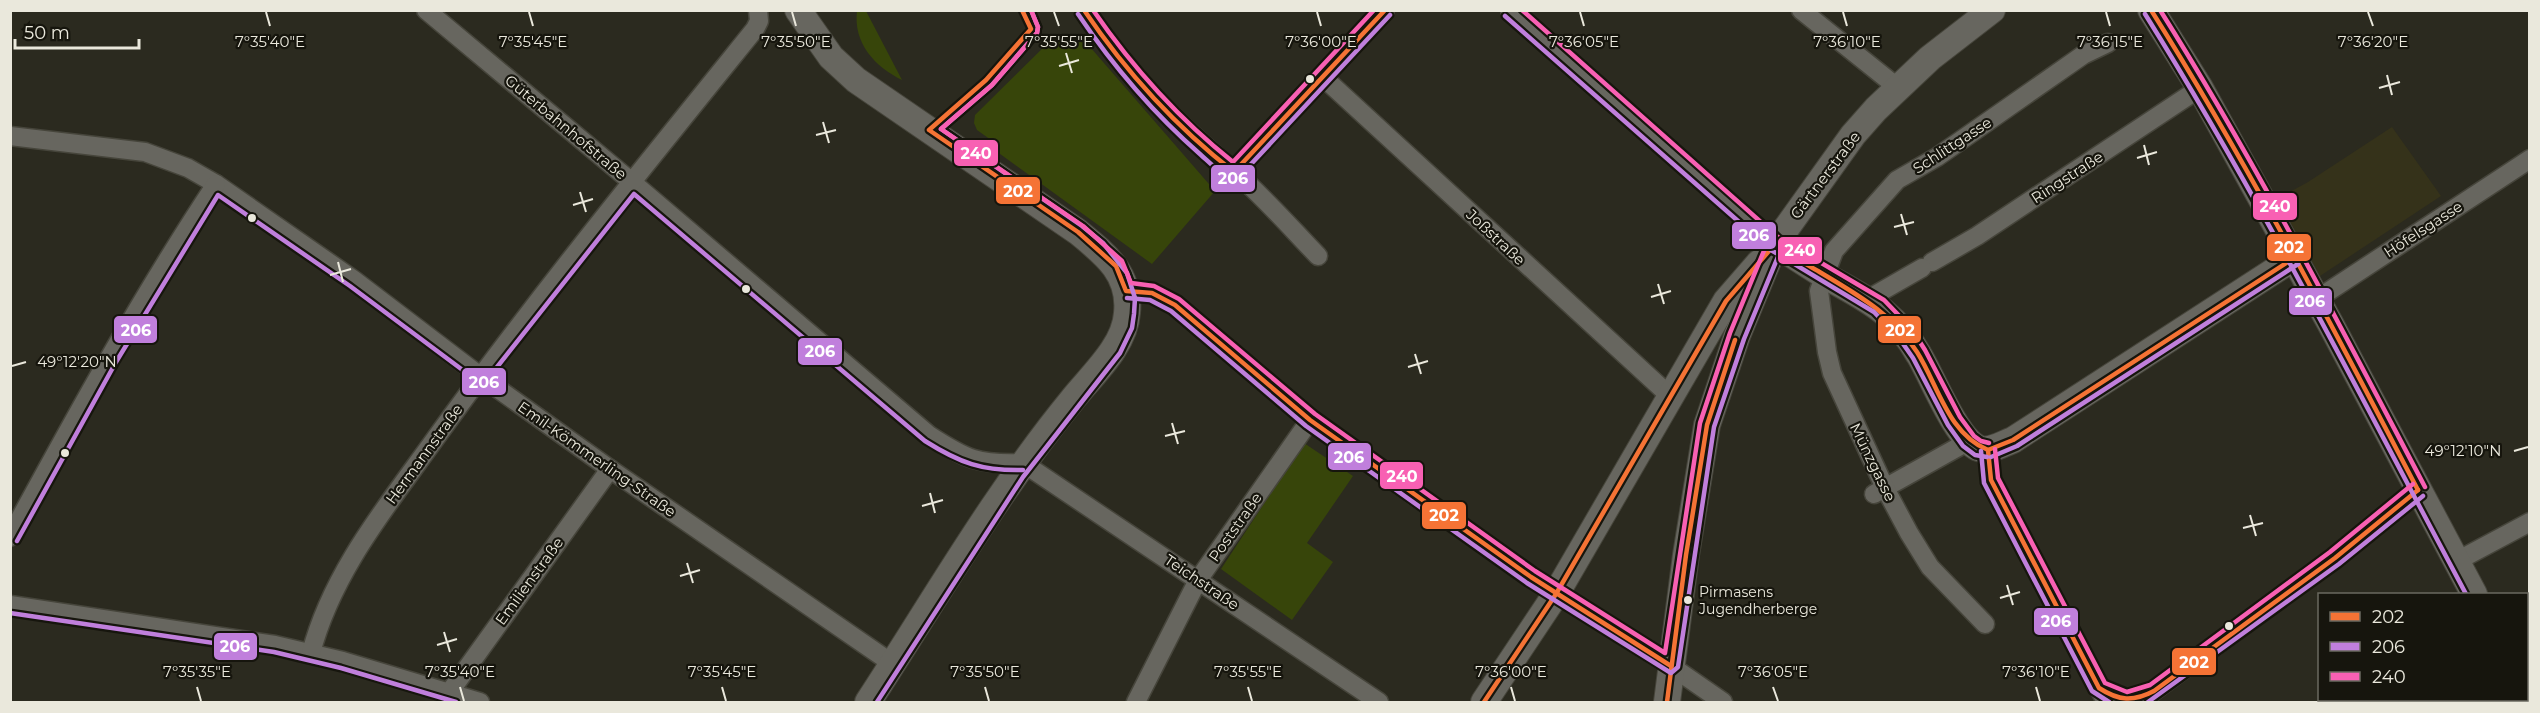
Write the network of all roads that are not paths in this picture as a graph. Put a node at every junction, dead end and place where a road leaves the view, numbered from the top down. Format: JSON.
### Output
{"nodes":[{"id":1,"x":426,"y":10,"type":"edge"},
{"id":2,"x":798,"y":10,"type":"edge"},
{"id":3,"x":1084,"y":10,"type":"edge"},
{"id":4,"x":1385,"y":10,"type":"edge"},
{"id":5,"x":1510,"y":10,"type":"edge"},
{"id":6,"x":1801,"y":10,"type":"edge"},
{"id":7,"x":1992,"y":10,"type":"edge"},
{"id":8,"x":2151,"y":10,"type":"edge"},
{"id":9,"x":759,"y":12,"type":"edge"},
{"id":10,"x":2102,"y":46,"type":"dead end"},
{"id":11,"x":1324,"y":78,"type":"junction"},
{"id":12,"x":1897,"y":87,"type":"junction"},
{"id":13,"x":2200,"y":88,"type":"junction"},
{"id":14,"x":10,"y":136,"type":"edge"},
{"id":15,"x":2529,"y":159,"type":"edge"},
{"id":16,"x":1234,"y":172,"type":"junction"},
{"id":17,"x":633,"y":183,"type":"junction"},
{"id":18,"x":216,"y":184,"type":"junction"},
{"id":19,"x":1775,"y":244,"type":"junction"},
{"id":20,"x":1318,"y":256,"type":"dead end"},
{"id":21,"x":2294,"y":258,"type":"junction"},
{"id":22,"x":1823,"y":275,"type":"junction"},
{"id":23,"x":1126,"y":291,"type":"junction"},
{"id":24,"x":1868,"y":299,"type":"junction"},
{"id":25,"x":2317,"y":299,"type":"junction"},
{"id":26,"x":480,"y":376,"type":"junction"},
{"id":27,"x":1670,"y":396,"type":"junction"},
{"id":28,"x":1310,"y":420,"type":"junction"},
{"id":29,"x":1978,"y":446,"type":"junction"},
{"id":30,"x":1023,"y":463,"type":"junction"},
{"id":31,"x":610,"y":469,"type":"junction"},
{"id":32,"x":2418,"y":490,"type":"junction"},
{"id":33,"x":1880,"y":491,"type":"junction"},
{"id":34,"x":2529,"y":522,"type":"edge"},
{"id":35,"x":10,"y":537,"type":"edge"},
{"id":36,"x":2457,"y":561,"type":"junction"},
{"id":37,"x":1198,"y":579,"type":"junction"},
{"id":38,"x":2473,"y":593,"type":"edge"},
{"id":39,"x":1556,"y":594,"type":"junction"},
{"id":40,"x":10,"y":605,"type":"edge"},
{"id":41,"x":1985,"y":624,"type":"dead end"},
{"id":42,"x":311,"y":654,"type":"junction"},
{"id":43,"x":893,"y":664,"type":"junction"},
{"id":44,"x":1671,"y":666,"type":"junction"},
{"id":45,"x":449,"y":693,"type":"junction"},
{"id":46,"x":2103,"y":695,"type":"edge"},
{"id":47,"x":480,"y":702,"type":"edge"},
{"id":48,"x":868,"y":702,"type":"edge"},
{"id":49,"x":1136,"y":702,"type":"edge"},
{"id":50,"x":1379,"y":702,"type":"edge"},
{"id":51,"x":1484,"y":702,"type":"edge"},
{"id":52,"x":1667,"y":702,"type":"edge"},
{"id":53,"x":1723,"y":702,"type":"edge"}],
"edges":[{"from":1,"to":17,"type":"street","name":"Güterbahnhofstraße"},
{"from":2,"to":23,"type":"main road"},
{"from":3,"to":16,"type":"street"},
{"from":4,"to":11,"type":"street"},
{"from":5,"to":19,"type":"street"},
{"from":6,"to":12,"type":"street"},
{"from":7,"to":12,"type":"main road","name":"Gärtnerstraße"},
{"from":8,"to":13,"type":"main road"},
{"from":9,"to":17,"type":"street","name":"Hermannstraße"},
{"from":10,"to":22,"type":"street","name":"Schlittgasse"},
{"from":11,"to":16,"type":"street"},
{"from":11,"to":27,"type":"street","name":"Joßstraße"},
{"from":12,"to":19,"type":"main road","name":"Gärtnerstraße"},
{"from":13,"to":21,"type":"main road"},
{"from":13,"to":24,"type":"street","name":"Ringstraße"},
{"from":14,"to":18,"type":"street","name":"Emil-Kömmerling-Straße"},
{"from":15,"to":25,"type":"street","name":"Höfelsgasse"},
{"from":16,"to":20,"type":"street"},
{"from":17,"to":26,"type":"street","name":"Hermannstraße"},
{"from":17,"to":30,"type":"street","name":"Güterbahnhofstraße"},
{"from":18,"to":26,"type":"street","name":"Emil-Kömmerling-Straße"},
{"from":18,"to":35,"type":"street"},
{"from":19,"to":22,"type":"main road"},
{"from":19,"to":27,"type":"main road"},
{"from":19,"to":44,"type":"main road","name":"Gärtnerstraße"},
{"from":21,"to":25,"type":"main road"},
{"from":21,"to":29,"type":"main road"},
{"from":22,"to":24,"type":"main road"},
{"from":22,"to":33,"type":"street","name":"Münzgasse"},
{"from":23,"to":28,"type":"street"},
{"from":23,"to":30,"type":"main road"},
{"from":24,"to":29,"type":"main road"},
{"from":25,"to":32,"type":"main road"},
{"from":26,"to":31,"type":"street","name":"Emil-Kömmerling-Straße"},
{"from":26,"to":42,"type":"street","name":"Hermannstraße"},
{"from":27,"to":39,"type":"main road"},
{"from":28,"to":37,"type":"street","name":"Poststraße"},
{"from":28,"to":39,"type":"street"},
{"from":29,"to":33,"type":"street"},
{"from":29,"to":46,"type":"street"},
{"from":30,"to":37,"type":"street","name":"Teichstraße"},
{"from":30,"to":43,"type":"main road"},
{"from":31,"to":43,"type":"street","name":"Emil-Kömmerling-Straße"},
{"from":31,"to":45,"type":"street","name":"Emilienstraße"},
{"from":32,"to":36,"type":"main road"},
{"from":32,"to":46,"type":"street"},
{"from":33,"to":41,"type":"street","name":"Münzgasse"},
{"from":34,"to":36,"type":"street"},
{"from":36,"to":38,"type":"main road"},
{"from":37,"to":49,"type":"street","name":"Poststraße"},
{"from":37,"to":50,"type":"street","name":"Teichstraße"},
{"from":39,"to":44,"type":"street"},
{"from":39,"to":51,"type":"main road"},
{"from":40,"to":42,"type":"street"},
{"from":42,"to":45,"type":"street"},
{"from":43,"to":48,"type":"main road"},
{"from":44,"to":52,"type":"main road","name":"Gärtnerstraße"},
{"from":44,"to":53,"type":"street"},
{"from":45,"to":47,"type":"street"}]}
